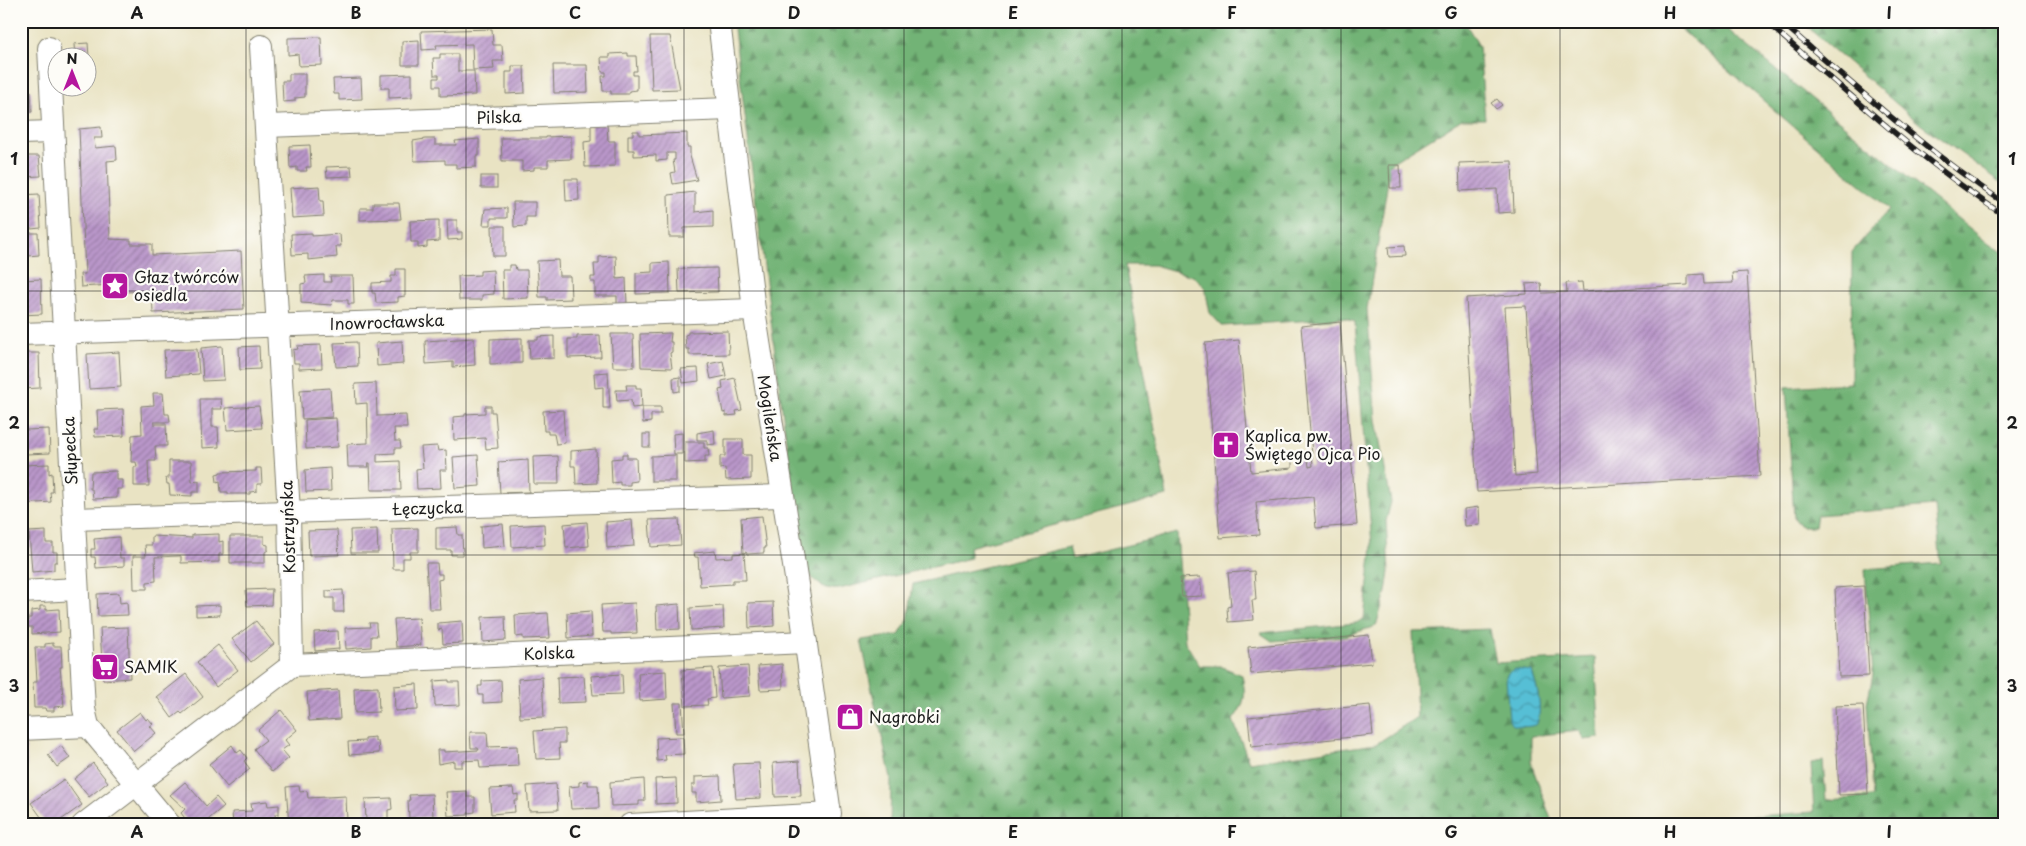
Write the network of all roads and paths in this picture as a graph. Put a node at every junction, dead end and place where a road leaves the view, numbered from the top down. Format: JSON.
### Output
{"nodes":[{"id":1,"x":719,"y":21,"type":"edge"},
{"id":2,"x":261,"y":46,"type":"dead end"},
{"id":3,"x":51,"y":98,"type":"edge"},
{"id":4,"x":730,"y":109,"type":"junction"},
{"id":5,"x":267,"y":126,"type":"junction"},
{"id":6,"x":52,"y":132,"type":"junction"},
{"id":7,"x":21,"y":133,"type":"edge"},
{"id":8,"x":754,"y":310,"type":"junction"},
{"id":9,"x":277,"y":326,"type":"junction"},
{"id":10,"x":64,"y":332,"type":"junction"},
{"id":11,"x":21,"y":334,"type":"edge"},
{"id":12,"x":782,"y":496,"type":"junction"},
{"id":13,"x":289,"y":513,"type":"junction"},
{"id":14,"x":74,"y":519,"type":"junction"},
{"id":15,"x":77,"y":589,"type":"junction"},
{"id":16,"x":21,"y":592,"type":"edge"},
{"id":17,"x":806,"y":642,"type":"junction"},
{"id":18,"x":292,"y":665,"type":"junction"},
{"id":19,"x":88,"y":726,"type":"junction"},
{"id":20,"x":21,"y":729,"type":"edge"},
{"id":21,"x":136,"y":783,"type":"junction"},
{"id":22,"x":83,"y":825,"type":"edge"},
{"id":23,"x":170,"y":825,"type":"edge"},
{"id":24,"x":630,"y":825,"type":"edge"}],
"edges":[{"from":1,"to":4,"type":"street","name":"Mogileńska"},
{"from":2,"to":5,"type":"street","name":"Kostrzyńska"},
{"from":3,"to":6,"type":"street","name":"Słupecka"},
{"from":4,"to":5,"type":"street","name":"Pilska"},
{"from":4,"to":8,"type":"street","name":"Mogileńska"},
{"from":5,"to":9,"type":"street","name":"Kostrzyńska"},
{"from":6,"to":7,"type":"street"},
{"from":6,"to":10,"type":"street","name":"Słupecka"},
{"from":8,"to":9,"type":"street","name":"Inowrocławska"},
{"from":8,"to":12,"type":"street","name":"Mogileńska"},
{"from":9,"to":10,"type":"street","name":"Inowrocławska"},
{"from":9,"to":13,"type":"street","name":"Kostrzyńska"},
{"from":10,"to":11,"type":"street","name":"Inowrocławska"},
{"from":10,"to":14,"type":"street","name":"Słupecka"},
{"from":12,"to":13,"type":"street","name":"Łęczycka"},
{"from":12,"to":17,"type":"street","name":"Mogileńska"},
{"from":13,"to":14,"type":"street","name":"Łęczycka"},
{"from":13,"to":18,"type":"street","name":"Kostrzyńska"},
{"from":14,"to":15,"type":"street","name":"Słupecka"},
{"from":15,"to":16,"type":"street"},
{"from":15,"to":19,"type":"street","name":"Słupecka"},
{"from":17,"to":18,"type":"street","name":"Kolska"},
{"from":17,"to":24,"type":"street","name":"Mogileńska"},
{"from":18,"to":21,"type":"street"},
{"from":19,"to":20,"type":"street"},
{"from":19,"to":21,"type":"street","name":"Słupecka"},
{"from":21,"to":22,"type":"street"},
{"from":21,"to":23,"type":"street","name":"Słupecka"}]}
